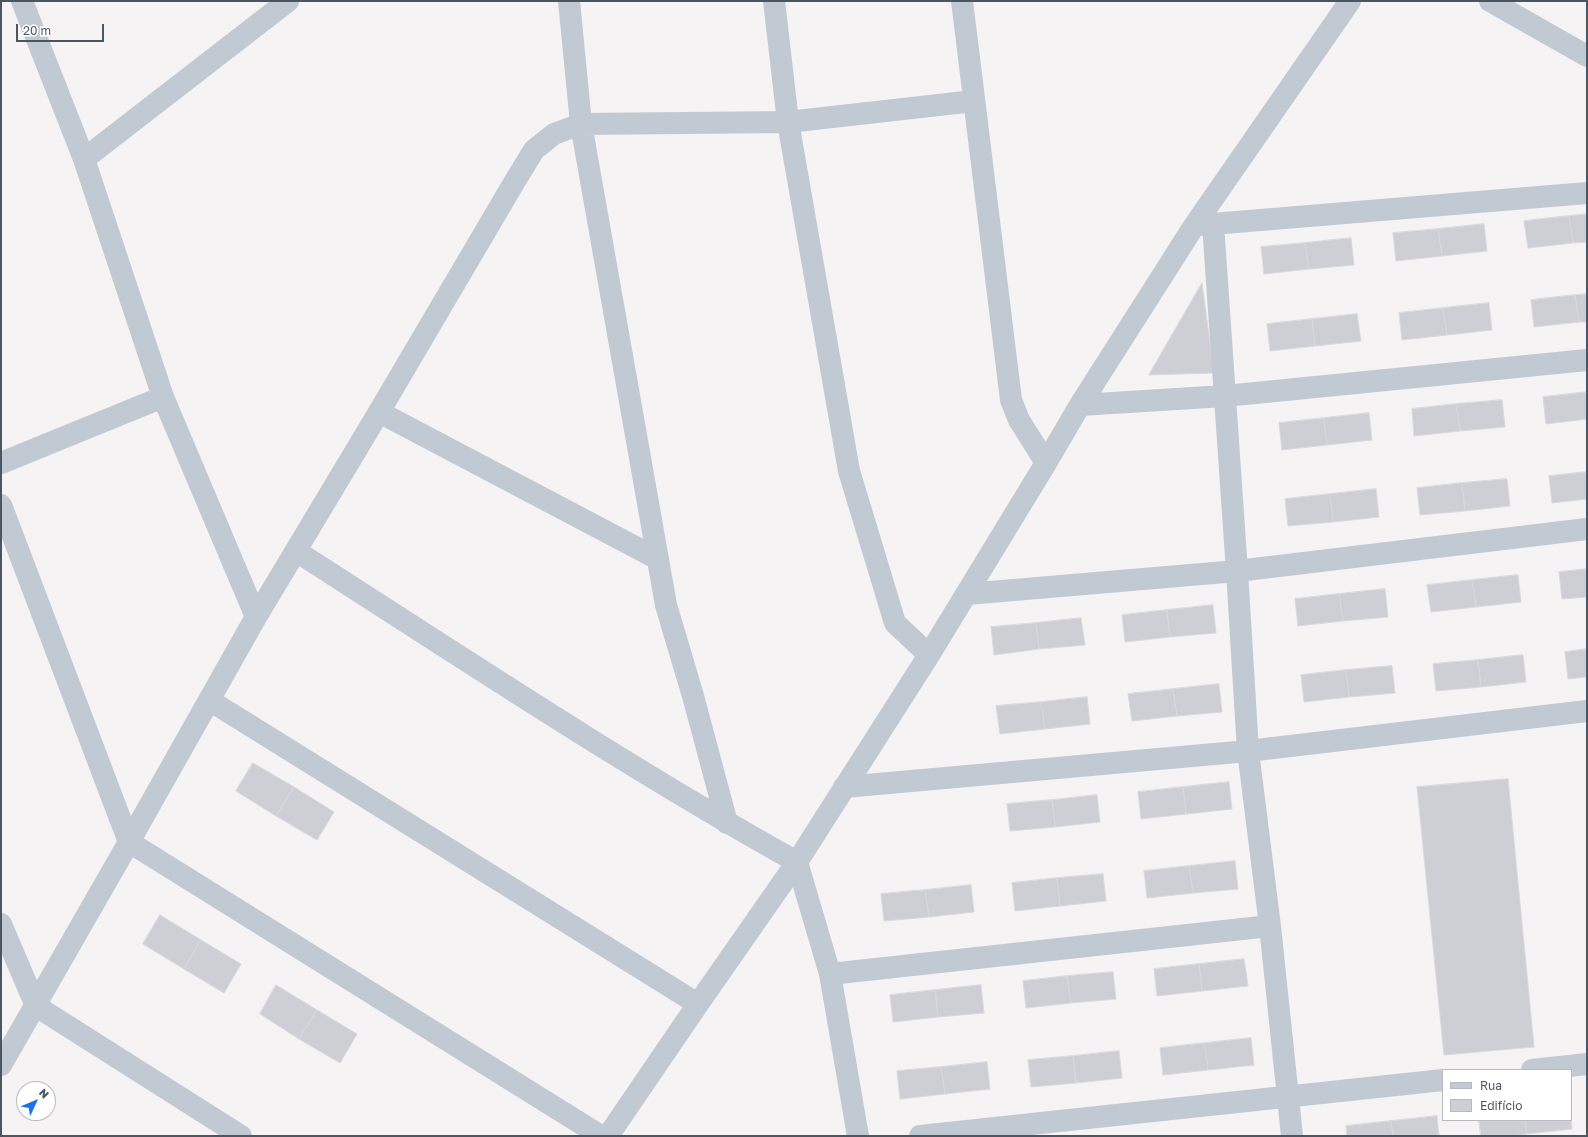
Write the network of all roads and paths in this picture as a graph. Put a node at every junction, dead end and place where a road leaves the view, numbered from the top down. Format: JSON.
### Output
{"nodes":[{"id":1,"x":22,"y":1,"type":"edge"},
{"id":2,"x":288,"y":1,"type":"edge"},
{"id":3,"x":569,"y":1,"type":"edge"},
{"id":4,"x":774,"y":1,"type":"edge"},
{"id":5,"x":962,"y":1,"type":"edge"},
{"id":6,"x":1350,"y":1,"type":"edge"},
{"id":7,"x":1501,"y":4,"type":"edge"},
{"id":8,"x":1587,"y":56,"type":"edge"},
{"id":9,"x":974,"y":102,"type":"junction"},
{"id":10,"x":788,"y":122,"type":"junction"},
{"id":11,"x":581,"y":124,"type":"junction"},
{"id":12,"x":84,"y":159,"type":"junction"},
{"id":13,"x":1587,"y":193,"type":"edge"},
{"id":14,"x":1203,"y":225,"type":"junction"},
{"id":15,"x":1587,"y":360,"type":"edge"},
{"id":16,"x":1224,"y":396,"type":"junction"},
{"id":17,"x":164,"y":397,"type":"junction"},
{"id":18,"x":1080,"y":405,"type":"junction"},
{"id":19,"x":379,"y":412,"type":"junction"},
{"id":20,"x":1,"y":463,"type":"edge"},
{"id":21,"x":1046,"y":463,"type":"junction"},
{"id":22,"x":1,"y":505,"type":"edge"},
{"id":23,"x":1587,"y":529,"type":"edge"},
{"id":24,"x":296,"y":551,"type":"junction"},
{"id":25,"x":658,"y":559,"type":"junction"},
{"id":26,"x":1237,"y":571,"type":"junction"},
{"id":27,"x":967,"y":594,"type":"junction"},
{"id":28,"x":256,"y":617,"type":"junction"},
{"id":29,"x":929,"y":655,"type":"junction"},
{"id":30,"x":209,"y":700,"type":"junction"},
{"id":31,"x":1587,"y":711,"type":"edge"},
{"id":32,"x":1248,"y":752,"type":"junction"},
{"id":33,"x":844,"y":787,"type":"junction"},
{"id":34,"x":727,"y":823,"type":"junction"},
{"id":35,"x":129,"y":842,"type":"junction"},
{"id":36,"x":797,"y":862,"type":"junction"},
{"id":37,"x":1,"y":924,"type":"edge"},
{"id":38,"x":1270,"y":926,"type":"junction"},
{"id":39,"x":830,"y":974,"type":"junction"},
{"id":40,"x":698,"y":1004,"type":"junction"},
{"id":41,"x":36,"y":1006,"type":"junction"},
{"id":42,"x":1587,"y":1064,"type":"edge"},
{"id":43,"x":1,"y":1065,"type":"edge"},
{"id":44,"x":1541,"y":1069,"type":"edge"},
{"id":45,"x":1442,"y":1080,"type":"edge"},
{"id":46,"x":1288,"y":1097,"type":"junction"},
{"id":47,"x":241,"y":1136,"type":"edge"},
{"id":48,"x":601,"y":1136,"type":"edge"},
{"id":49,"x":608,"y":1136,"type":"edge"},
{"id":50,"x":858,"y":1136,"type":"edge"},
{"id":51,"x":920,"y":1136,"type":"edge"},
{"id":52,"x":1292,"y":1136,"type":"edge"}],
"edges":[{"from":1,"to":12,"type":"street"},
{"from":2,"to":12,"type":"street"},
{"from":3,"to":11,"type":"street"},
{"from":4,"to":10,"type":"street"},
{"from":5,"to":9,"type":"street"},
{"from":6,"to":14,"type":"street"},
{"from":7,"to":8,"type":"street"},
{"from":9,"to":10,"type":"street"},
{"from":9,"to":21,"type":"street"},
{"from":10,"to":11,"type":"street"},
{"from":10,"to":29,"type":"street"},
{"from":11,"to":19,"type":"street"},
{"from":11,"to":25,"type":"street"},
{"from":12,"to":17,"type":"street"},
{"from":13,"to":14,"type":"street"},
{"from":14,"to":16,"type":"street"},
{"from":14,"to":18,"type":"street"},
{"from":15,"to":16,"type":"street"},
{"from":16,"to":18,"type":"street"},
{"from":16,"to":26,"type":"street"},
{"from":17,"to":20,"type":"street"},
{"from":17,"to":28,"type":"street"},
{"from":18,"to":21,"type":"street"},
{"from":19,"to":24,"type":"street"},
{"from":19,"to":25,"type":"street"},
{"from":21,"to":27,"type":"street"},
{"from":22,"to":35,"type":"street"},
{"from":23,"to":26,"type":"street"},
{"from":24,"to":28,"type":"street"},
{"from":24,"to":34,"type":"street"},
{"from":25,"to":34,"type":"street"},
{"from":26,"to":27,"type":"street"},
{"from":26,"to":32,"type":"street"},
{"from":27,"to":29,"type":"street"},
{"from":28,"to":30,"type":"street"},
{"from":29,"to":33,"type":"street"},
{"from":30,"to":35,"type":"street"},
{"from":30,"to":40,"type":"street"},
{"from":31,"to":32,"type":"street"},
{"from":32,"to":33,"type":"street"},
{"from":32,"to":38,"type":"street"},
{"from":33,"to":36,"type":"street"},
{"from":34,"to":36,"type":"street"},
{"from":35,"to":41,"type":"street"},
{"from":35,"to":48,"type":"street"},
{"from":36,"to":39,"type":"street"},
{"from":36,"to":40,"type":"street"},
{"from":37,"to":41,"type":"street"},
{"from":38,"to":39,"type":"street"},
{"from":38,"to":46,"type":"street"},
{"from":39,"to":50,"type":"street"},
{"from":40,"to":49,"type":"street"},
{"from":41,"to":43,"type":"street"},
{"from":41,"to":47,"type":"street"},
{"from":42,"to":44,"type":"street"},
{"from":45,"to":46,"type":"street"},
{"from":46,"to":51,"type":"street"},
{"from":46,"to":52,"type":"street"}]}
